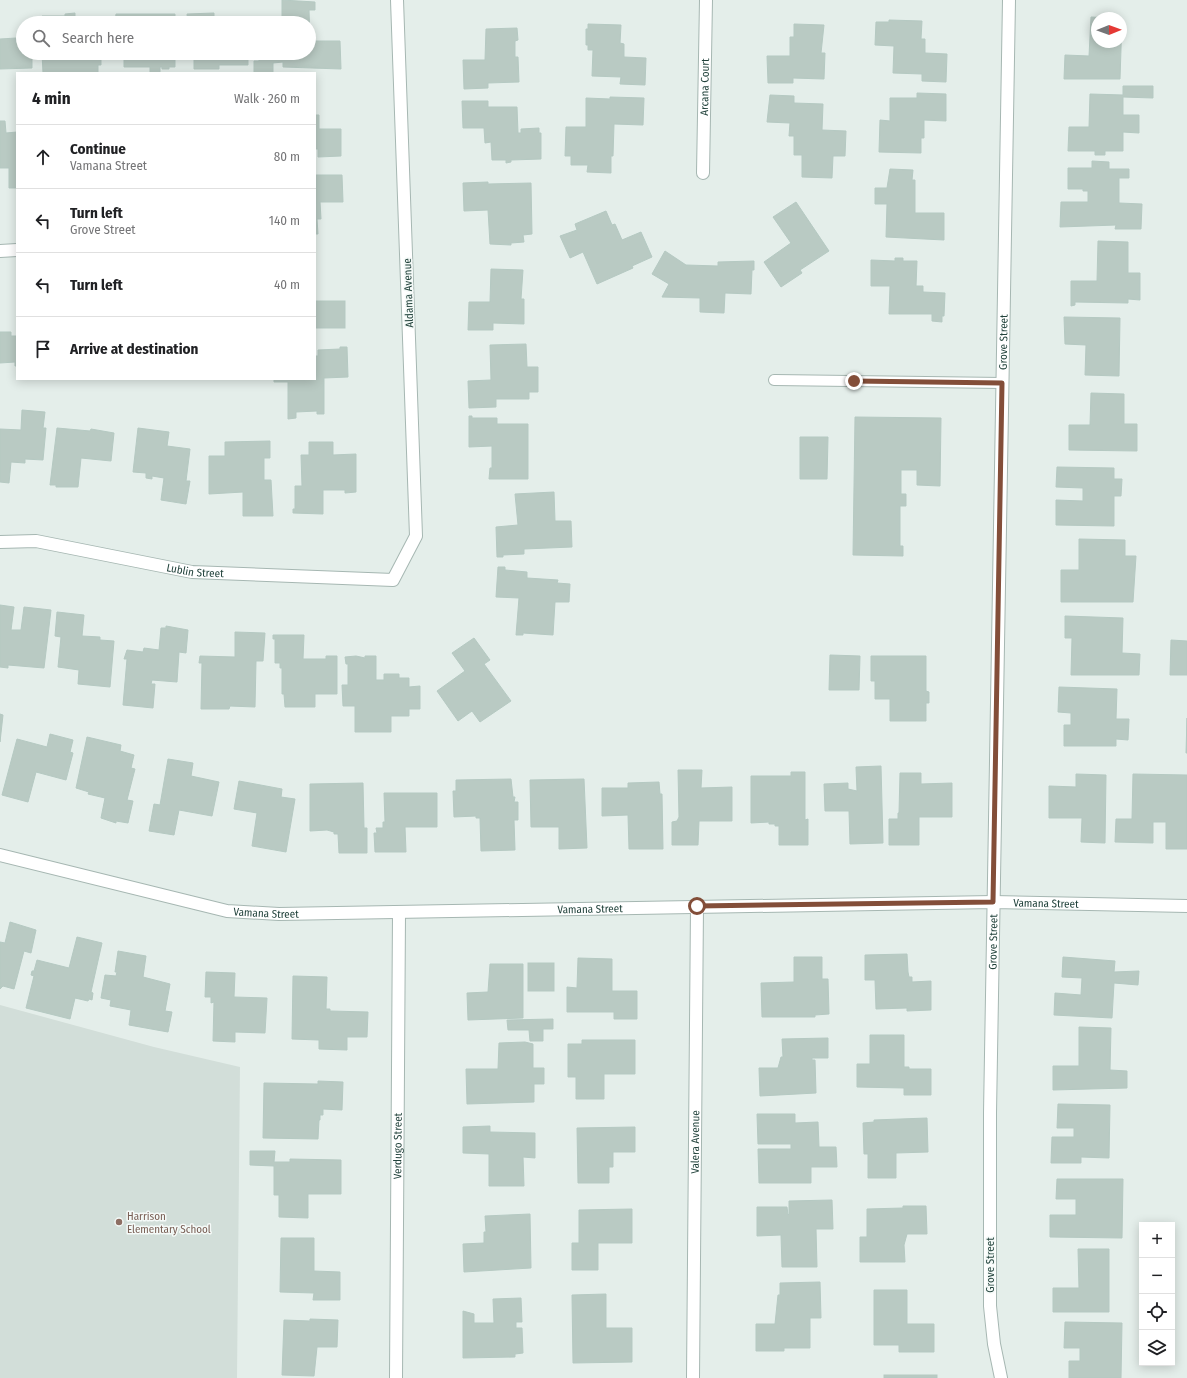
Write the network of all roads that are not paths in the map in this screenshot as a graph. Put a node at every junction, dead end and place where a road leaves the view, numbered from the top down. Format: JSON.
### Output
{"nodes":[{"id":1,"x":397,"y":0,"type":"edge"},
{"id":2,"x":706,"y":0,"type":"edge"},
{"id":3,"x":1009,"y":0,"type":"edge"},
{"id":4,"x":703,"y":173,"type":"dead end"},
{"id":5,"x":16,"y":250,"type":"edge"},
{"id":6,"x":0,"y":251,"type":"edge"},
{"id":7,"x":774,"y":380,"type":"dead end"},
{"id":8,"x":1002,"y":383,"type":"junction"},
{"id":9,"x":0,"y":542,"type":"edge"},
{"id":10,"x":393,"y":580,"type":"joint"},
{"id":11,"x":0,"y":855,"type":"edge"},
{"id":12,"x":993,"y":902,"type":"junction"},
{"id":13,"x":697,"y":906,"type":"junction"},
{"id":14,"x":1187,"y":906,"type":"edge"},
{"id":15,"x":399,"y":914,"type":"junction"},
{"id":16,"x":396,"y":1378,"type":"edge"},
{"id":17,"x":693,"y":1378,"type":"edge"},
{"id":18,"x":1001,"y":1378,"type":"edge"}],
"edges":[{"from":1,"to":10,"type":"street","name":"Aldama Avenue"},
{"from":2,"to":4,"type":"street","name":"Arcana Court"},
{"from":3,"to":8,"type":"street","name":"Grove Street"},
{"from":5,"to":6,"type":"street"},
{"from":7,"to":8,"type":"lane"},
{"from":8,"to":12,"type":"street","name":"Grove Street"},
{"from":9,"to":10,"type":"street","name":"Lublin Street"},
{"from":11,"to":15,"type":"street","name":"Vamana Street"},
{"from":12,"to":13,"type":"street","name":"Vamana Street"},
{"from":12,"to":14,"type":"street","name":"Vamana Street"},
{"from":12,"to":18,"type":"street","name":"Grove Street"},
{"from":13,"to":15,"type":"street","name":"Vamana Street"},
{"from":13,"to":17,"type":"street","name":"Valera Avenue"},
{"from":15,"to":16,"type":"street","name":"Verdugo Street"}]}
